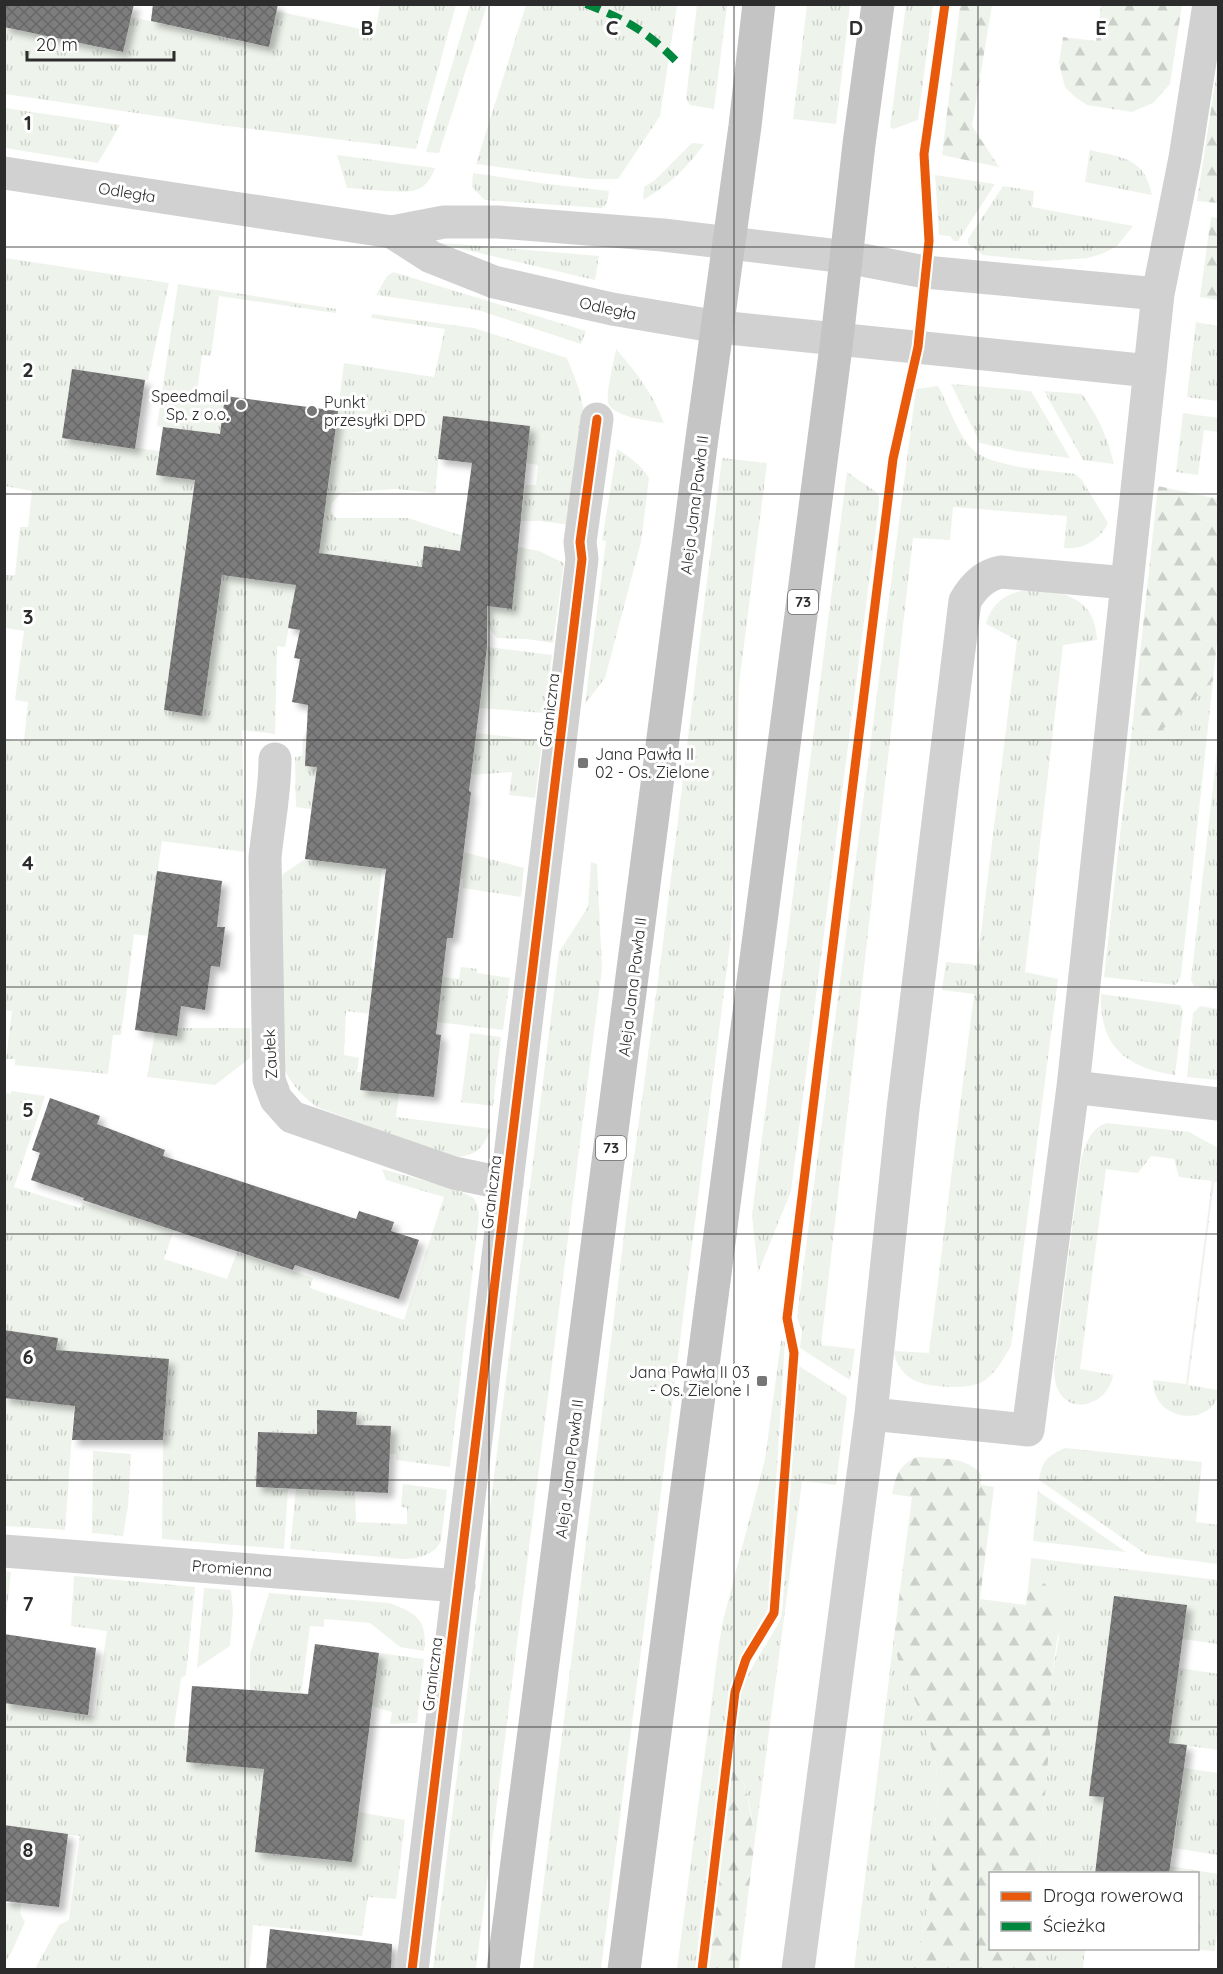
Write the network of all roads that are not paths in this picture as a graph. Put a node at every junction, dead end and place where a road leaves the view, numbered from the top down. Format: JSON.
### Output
{"nodes":[{"id":1,"x":759,"y":4,"type":"edge"},
{"id":2,"x":878,"y":4,"type":"edge"},
{"id":3,"x":1209,"y":4,"type":"edge"},
{"id":4,"x":4,"y":173,"type":"edge"},
{"id":5,"x":392,"y":232,"type":"junction"},
{"id":6,"x":730,"y":242,"type":"junction"},
{"id":7,"x":847,"y":257,"type":"junction"},
{"id":8,"x":1158,"y":294,"type":"junction"},
{"id":9,"x":719,"y":327,"type":"junction"},
{"id":10,"x":837,"y":339,"type":"junction"},
{"id":11,"x":1150,"y":371,"type":"junction"},
{"id":12,"x":597,"y":419,"type":"dead end"},
{"id":13,"x":1127,"y":583,"type":"junction"},
{"id":14,"x":275,"y":759,"type":"dead end"},
{"id":15,"x":1073,"y":1087,"type":"junction"},
{"id":16,"x":1218,"y":1104,"type":"edge"},
{"id":17,"x":507,"y":1184,"type":"junction"},
{"id":18,"x":871,"y":1414,"type":"junction"},
{"id":19,"x":4,"y":1551,"type":"edge"},
{"id":20,"x":459,"y":1586,"type":"junction"},
{"id":21,"x":412,"y":1970,"type":"edge"},
{"id":22,"x":503,"y":1970,"type":"edge"},
{"id":23,"x":624,"y":1970,"type":"edge"},
{"id":24,"x":798,"y":1970,"type":"edge"}],
"edges":[{"from":1,"to":6,"type":"main road","name":"Aleja Jana Pawła II","number":"73"},
{"from":2,"to":7,"type":"main road","number":"73"},
{"from":3,"to":8,"type":"street"},
{"from":4,"to":5,"type":"street","name":"Odległa"},
{"from":5,"to":6,"type":"street","name":"Odległa"},
{"from":5,"to":9,"type":"street","name":"Odległa"},
{"from":6,"to":7,"type":"street","name":"Odległa"},
{"from":6,"to":9,"type":"main road","name":"Aleja Jana Pawła II","number":"73"},
{"from":7,"to":8,"type":"street","name":"Odległa"},
{"from":7,"to":10,"type":"main road","number":"73"},
{"from":8,"to":11,"type":"street"},
{"from":9,"to":10,"type":"street","name":"Odległa"},
{"from":9,"to":22,"type":"main road","name":"Aleja Jana Pawła II","number":"73"},
{"from":10,"to":11,"type":"street","name":"Odległa"},
{"from":10,"to":23,"type":"main road","number":"73"},
{"from":11,"to":13,"type":"street"},
{"from":12,"to":17,"type":"street","name":"Graniczna"},
{"from":13,"to":15,"type":"street"},
{"from":13,"to":18,"type":"street"},
{"from":14,"to":17,"type":"street","name":"Zaułek"},
{"from":15,"to":16,"type":"street"},
{"from":15,"to":18,"type":"street"},
{"from":17,"to":20,"type":"street","name":"Graniczna"},
{"from":18,"to":24,"type":"street"},
{"from":19,"to":20,"type":"street","name":"Promienna"},
{"from":20,"to":21,"type":"street","name":"Graniczna"}]}
